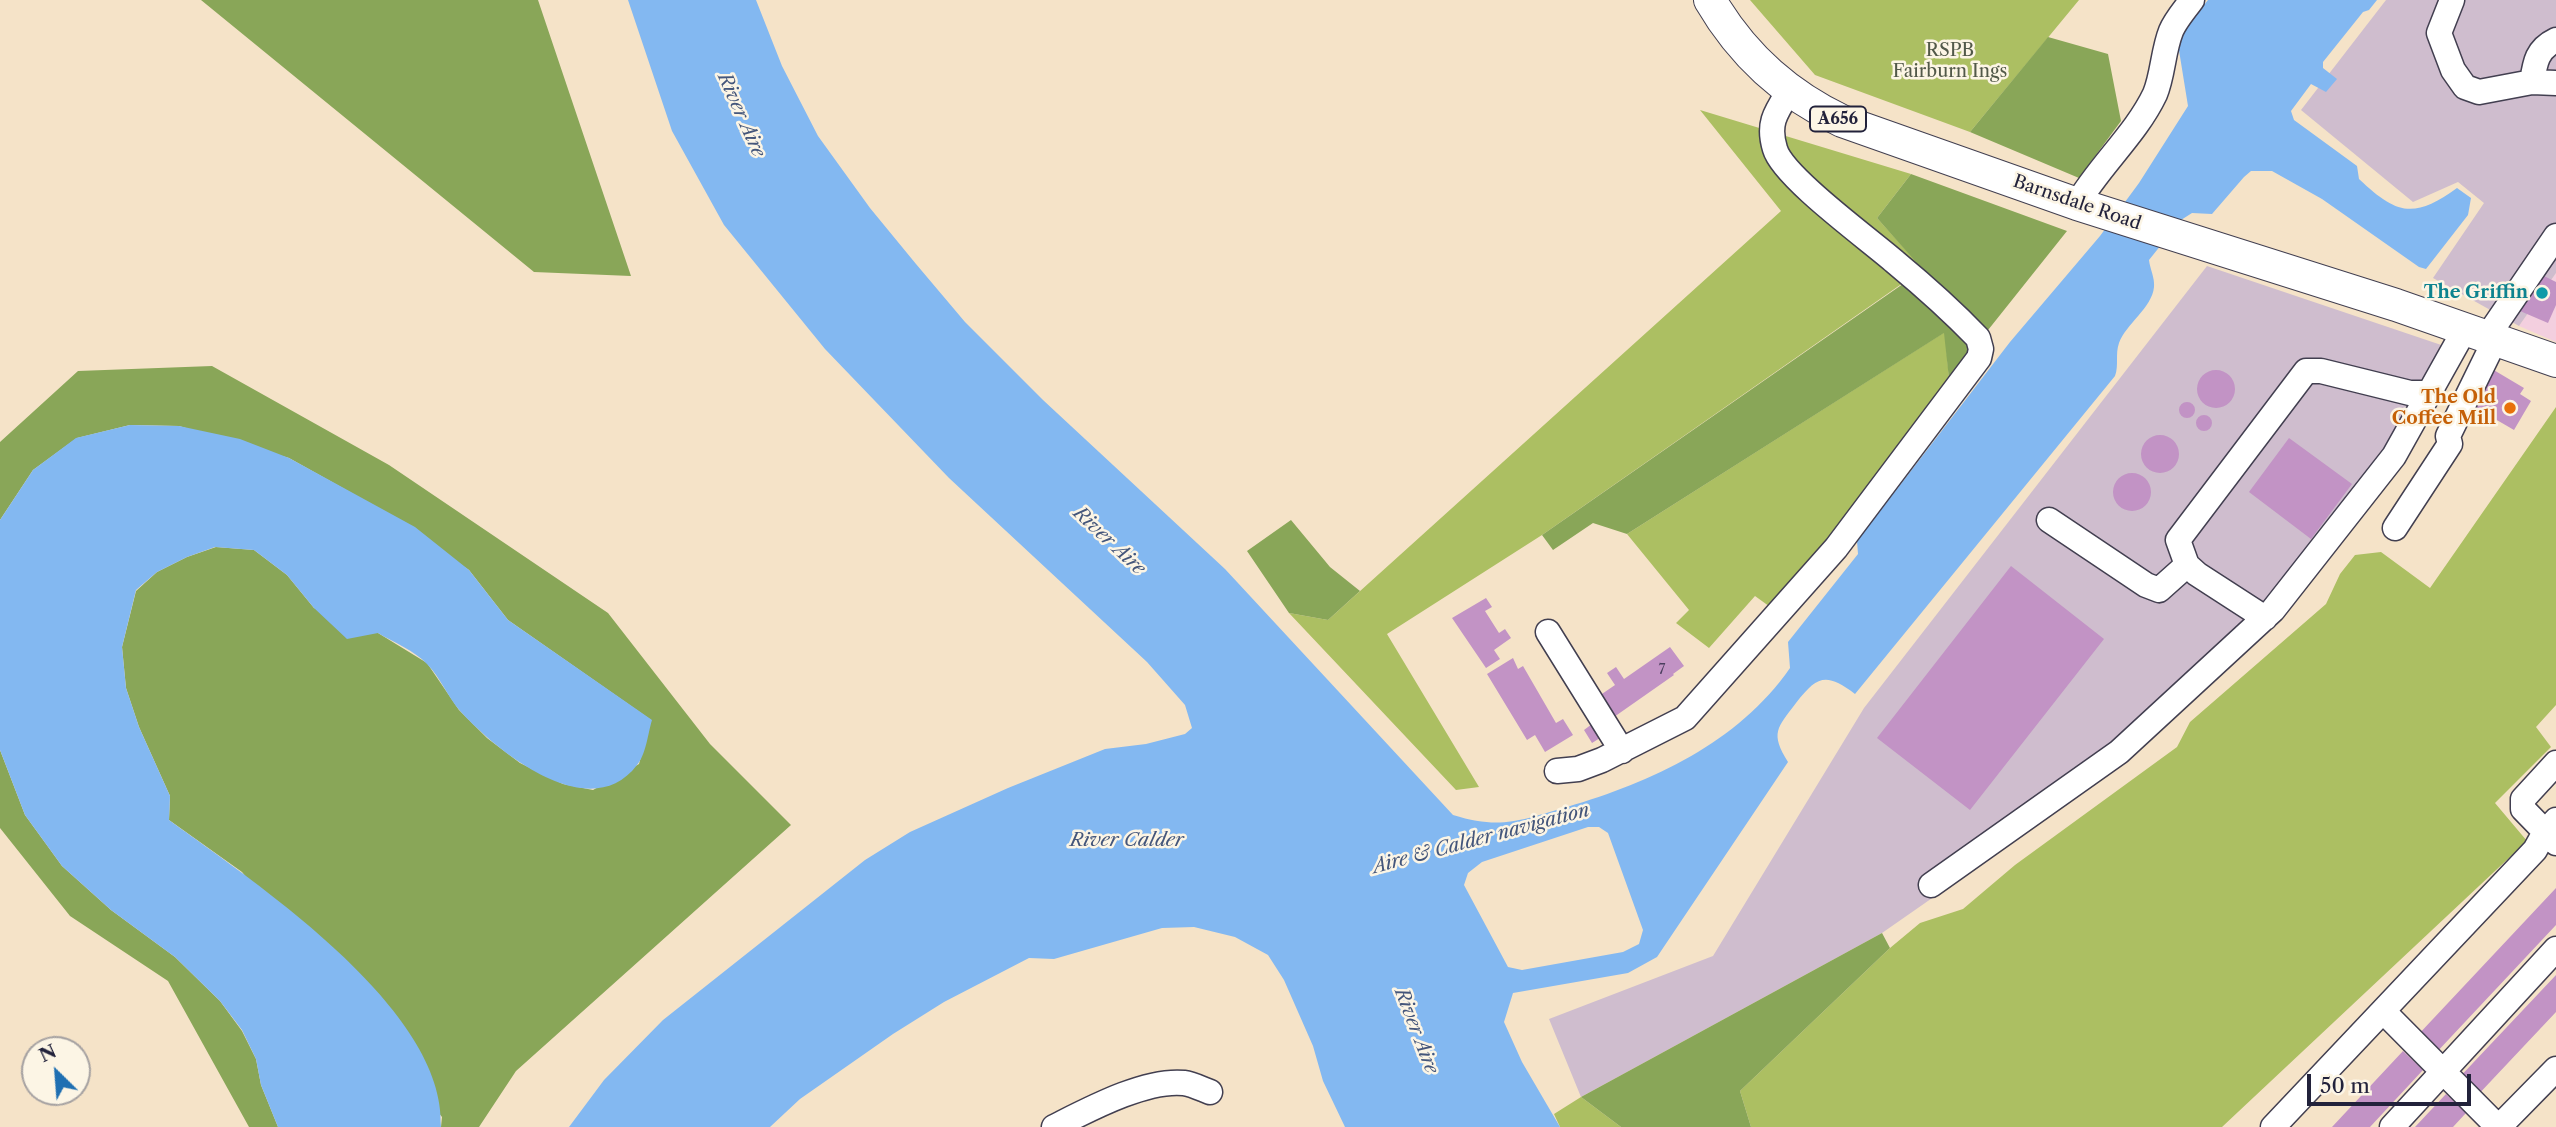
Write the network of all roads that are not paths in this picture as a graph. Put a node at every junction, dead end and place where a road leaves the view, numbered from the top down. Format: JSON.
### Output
{"nodes":[{"id":1,"x":1710,"y":0,"type":"edge"},
{"id":2,"x":2192,"y":0,"type":"edge"},
{"id":3,"x":2452,"y":0,"type":"edge"},
{"id":4,"x":2556,"y":40,"type":"edge"},
{"id":5,"x":2544,"y":83,"type":"edge"},
{"id":6,"x":1790,"y":90,"type":"junction"},
{"id":7,"x":2088,"y":207,"type":"junction"},
{"id":8,"x":2556,"y":236,"type":"edge"},
{"id":9,"x":2483,"y":335,"type":"junction"},
{"id":10,"x":2556,"y":361,"type":"edge"},
{"id":11,"x":2429,"y":393,"type":"junction"},
{"id":12,"x":2049,"y":520,"type":"dead end"},
{"id":13,"x":2395,"y":528,"type":"dead end"},
{"id":14,"x":2187,"y":565,"type":"junction"},
{"id":15,"x":2265,"y":618,"type":"junction"},
{"id":16,"x":1548,"y":632,"type":"dead end"},
{"id":17,"x":1622,"y":751,"type":"junction"},
{"id":18,"x":2556,"y":763,"type":"edge"},
{"id":19,"x":1557,"y":771,"type":"dead end"},
{"id":20,"x":2552,"y":832,"type":"edge"},
{"id":21,"x":1931,"y":886,"type":"dead end"},
{"id":22,"x":2556,"y":949,"type":"edge"},
{"id":23,"x":2383,"y":1011,"type":"junction"},
{"id":24,"x":2556,"y":1069,"type":"edge"},
{"id":25,"x":2443,"y":1072,"type":"junction"},
{"id":26,"x":1210,"y":1092,"type":"dead end"},
{"id":27,"x":1054,"y":1127,"type":"edge"},
{"id":28,"x":2273,"y":1127,"type":"edge"},
{"id":29,"x":2392,"y":1127,"type":"edge"},
{"id":30,"x":2499,"y":1127,"type":"edge"}],
"edges":[{"from":1,"to":6,"type":"main road","name":"Barnsdale Road","number":"A656"},
{"from":2,"to":7,"type":"street"},
{"from":3,"to":5,"type":"street"},
{"from":4,"to":5,"type":"street"},
{"from":6,"to":7,"type":"main road","name":"Barnsdale Road","number":"A656"},
{"from":6,"to":17,"type":"street"},
{"from":7,"to":9,"type":"main road","name":"Barnsdale Road","number":"A656"},
{"from":8,"to":9,"type":"street"},
{"from":9,"to":10,"type":"main road","number":"A656"},
{"from":9,"to":11,"type":"street"},
{"from":9,"to":13,"type":"street"},
{"from":11,"to":14,"type":"street"},
{"from":11,"to":15,"type":"street"},
{"from":12,"to":14,"type":"street"},
{"from":14,"to":15,"type":"street"},
{"from":15,"to":21,"type":"street"},
{"from":16,"to":17,"type":"street"},
{"from":17,"to":19,"type":"street"},
{"from":18,"to":20,"type":"street"},
{"from":20,"to":23,"type":"street"},
{"from":22,"to":25,"type":"street"},
{"from":23,"to":25,"type":"street"},
{"from":23,"to":28,"type":"street"},
{"from":24,"to":30,"type":"street"},
{"from":25,"to":29,"type":"street"},
{"from":25,"to":30,"type":"street"},
{"from":26,"to":27,"type":"street"}]}
